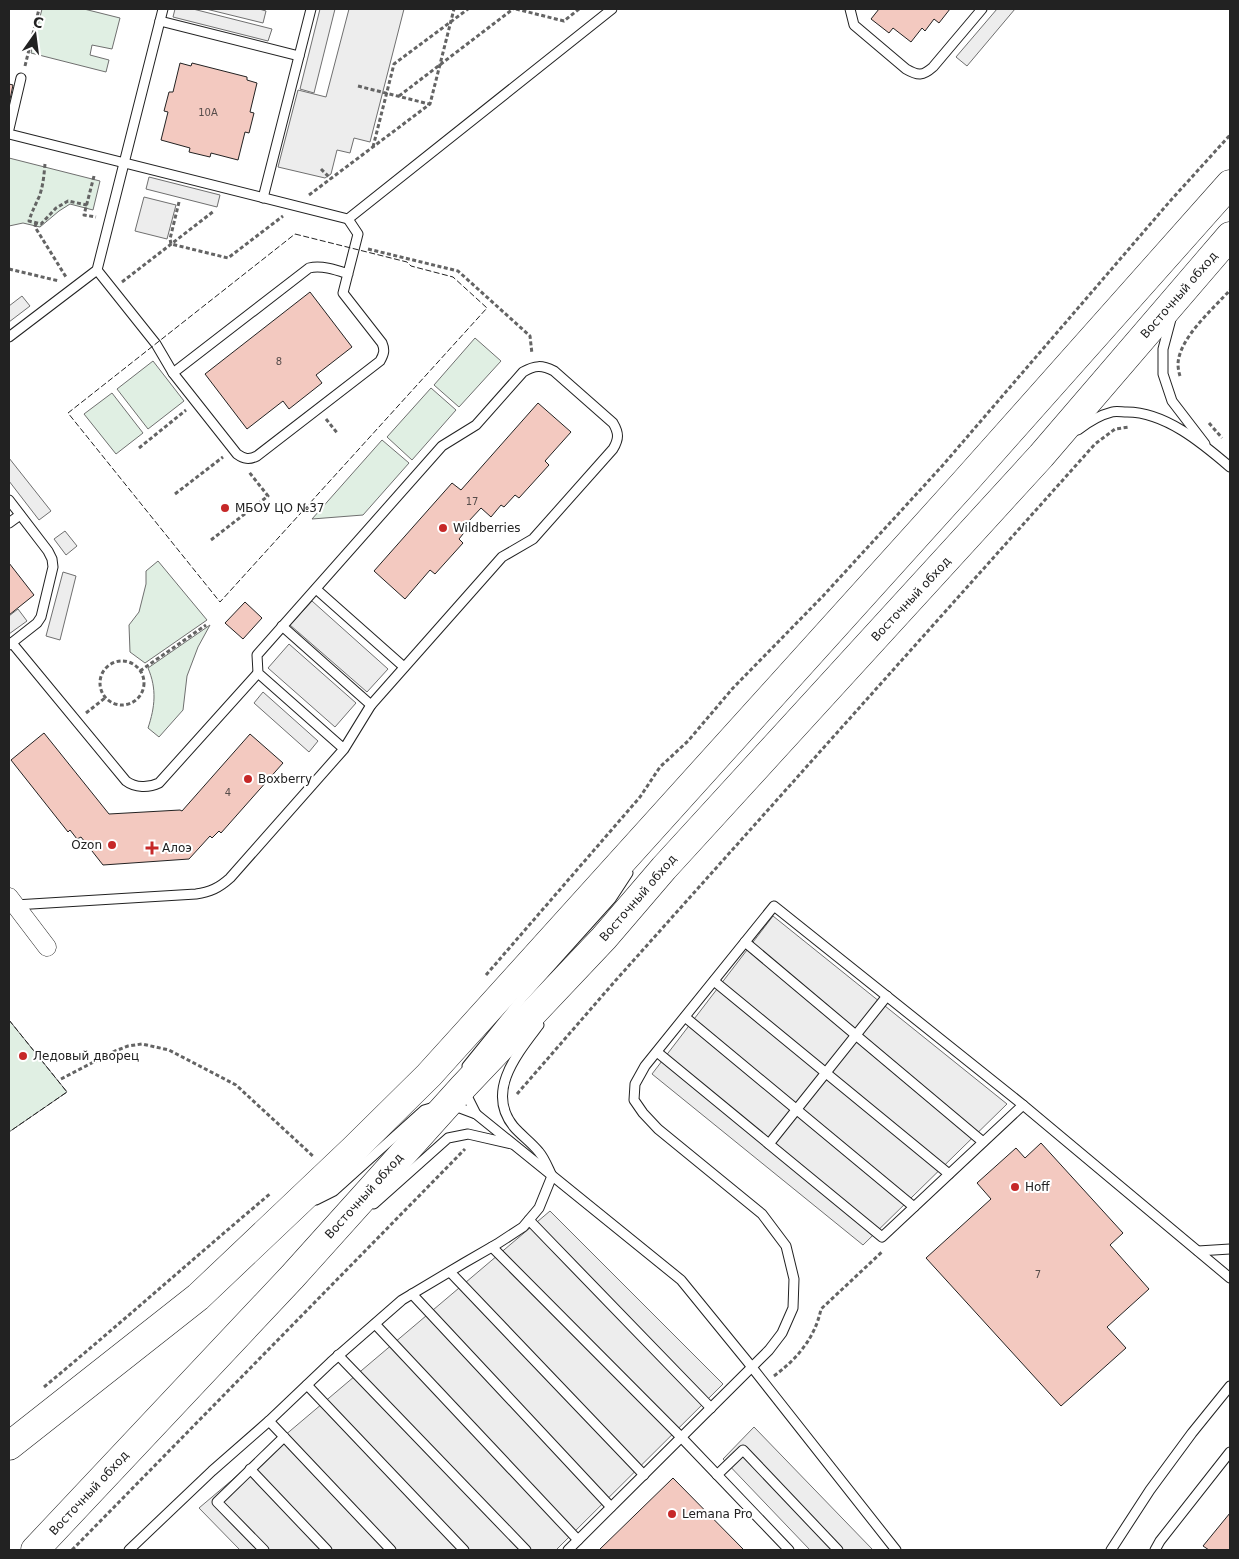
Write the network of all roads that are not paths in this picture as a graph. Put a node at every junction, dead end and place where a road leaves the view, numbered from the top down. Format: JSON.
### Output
{"nodes":[{"id":1,"x":163,"y":9,"type":"edge"},
{"id":2,"x":309,"y":9,"type":"edge"},
{"id":3,"x":612,"y":9,"type":"edge"},
{"id":4,"x":850,"y":9,"type":"edge"},
{"id":5,"x":982,"y":9,"type":"edge"},
{"id":6,"x":160,"y":21,"type":"junction"},
{"id":7,"x":299,"y":56,"type":"junction"},
{"id":8,"x":21,"y":78,"type":"road end"},
{"id":9,"x":9,"y":129,"type":"edge"},
{"id":10,"x":9,"y":134,"type":"edge"},
{"id":11,"x":124,"y":163,"type":"junction"},
{"id":12,"x":1230,"y":184,"type":"edge"},
{"id":13,"x":263,"y":198,"type":"junction"},
{"id":14,"x":348,"y":219,"type":"junction"},
{"id":15,"x":1230,"y":236,"type":"edge"},
{"id":16,"x":97,"y":270,"type":"junction"},
{"id":17,"x":348,"y":274,"type":"junction"},
{"id":18,"x":1192,"y":279,"type":"junction"},
{"id":19,"x":9,"y":338,"type":"edge"},
{"id":20,"x":174,"y":373,"type":"junction"},
{"id":21,"x":1210,"y":450,"type":"junction"},
{"id":22,"x":1041,"y":456,"type":"junction"},
{"id":23,"x":1230,"y":467,"type":"edge"},
{"id":24,"x":9,"y":500,"type":"edge"},
{"id":25,"x":20,"y":515,"type":"junction"},
{"id":26,"x":9,"y":523,"type":"edge"},
{"id":27,"x":316,"y":589,"type":"junction"},
{"id":28,"x":282,"y":626,"type":"junction"},
{"id":29,"x":10,"y":644,"type":"edge"},
{"id":30,"x":404,"y":667,"type":"junction"},
{"id":31,"x":258,"y":673,"type":"junction"},
{"id":32,"x":371,"y":705,"type":"junction"},
{"id":33,"x":344,"y":749,"type":"junction"},
{"id":34,"x":660,"y":821,"type":"junction"},
{"id":35,"x":12,"y":901,"type":"edge"},
{"id":36,"x":604,"y":938,"type":"junction"},
{"id":37,"x":745,"y":942,"type":"junction"},
{"id":38,"x":47,"y":947,"type":"dead end"},
{"id":39,"x":714,"y":981,"type":"junction"},
{"id":40,"x":887,"y":996,"type":"junction"},
{"id":41,"x":557,"y":1001,"type":"dead end"},
{"id":42,"x":546,"y":1015,"type":"dead end"},
{"id":43,"x":685,"y":1016,"type":"junction"},
{"id":44,"x":856,"y":1035,"type":"junction"},
{"id":45,"x":657,"y":1052,"type":"junction"},
{"id":46,"x":826,"y":1073,"type":"junction"},
{"id":47,"x":455,"y":1095,"type":"junction"},
{"id":48,"x":1023,"y":1105,"type":"junction"},
{"id":49,"x":797,"y":1109,"type":"junction"},
{"id":50,"x":476,"y":1114,"type":"junction"},
{"id":51,"x":983,"y":1142,"type":"junction"},
{"id":52,"x":514,"y":1144,"type":"junction"},
{"id":53,"x":769,"y":1144,"type":"junction"},
{"id":54,"x":949,"y":1174,"type":"junction"},
{"id":55,"x":552,"y":1176,"type":"junction"},
{"id":56,"x":914,"y":1207,"type":"junction"},
{"id":57,"x":367,"y":1211,"type":"dead end"},
{"id":58,"x":281,"y":1218,"type":"junction"},
{"id":59,"x":529,"y":1220,"type":"junction"},
{"id":60,"x":352,"y":1224,"type":"dead end"},
{"id":61,"x":492,"y":1247,"type":"junction"},
{"id":62,"x":1230,"y":1249,"type":"edge"},
{"id":63,"x":1198,"y":1251,"type":"junction"},
{"id":64,"x":450,"y":1272,"type":"junction"},
{"id":65,"x":292,"y":1277,"type":"junction"},
{"id":66,"x":1230,"y":1278,"type":"edge"},
{"id":67,"x":412,"y":1294,"type":"junction"},
{"id":68,"x":375,"y":1324,"type":"junction"},
{"id":69,"x":338,"y":1355,"type":"junction"},
{"id":70,"x":752,"y":1368,"type":"junction"},
{"id":71,"x":307,"y":1384,"type":"junction"},
{"id":72,"x":1230,"y":1386,"type":"edge"},
{"id":73,"x":711,"y":1408,"type":"junction"},
{"id":74,"x":269,"y":1421,"type":"junction"},
{"id":75,"x":284,"y":1437,"type":"junction"},
{"id":76,"x":681,"y":1438,"type":"junction"},
{"id":77,"x":9,"y":1446,"type":"edge"},
{"id":78,"x":1230,"y":1452,"type":"edge"},
{"id":79,"x":250,"y":1469,"type":"junction"},
{"id":80,"x":644,"y":1474,"type":"junction"},
{"id":81,"x":717,"y":1475,"type":"junction"},
{"id":82,"x":611,"y":1507,"type":"junction"},
{"id":83,"x":578,"y":1540,"type":"junction"},
{"id":84,"x":35,"y":1550,"type":"edge"},
{"id":85,"x":129,"y":1550,"type":"edge"},
{"id":86,"x":264,"y":1550,"type":"edge"},
{"id":87,"x":327,"y":1550,"type":"edge"},
{"id":88,"x":391,"y":1550,"type":"edge"},
{"id":89,"x":464,"y":1550,"type":"edge"},
{"id":90,"x":526,"y":1550,"type":"edge"},
{"id":91,"x":568,"y":1550,"type":"edge"},
{"id":92,"x":789,"y":1550,"type":"edge"},
{"id":93,"x":838,"y":1550,"type":"edge"},
{"id":94,"x":896,"y":1550,"type":"edge"},
{"id":95,"x":1111,"y":1550,"type":"edge"},
{"id":96,"x":1155,"y":1550,"type":"edge"}],
"edges":[{"from":1,"to":6,"type":"lane"},
{"from":2,"to":7,"type":"lane"},
{"from":3,"to":14,"type":"lane"},
{"from":4,"to":5,"type":"lane"},
{"from":6,"to":7,"type":"lane"},
{"from":6,"to":11,"type":"lane"},
{"from":7,"to":13,"type":"lane"},
{"from":8,"to":9,"type":"lane"},
{"from":10,"to":11,"type":"lane"},
{"from":11,"to":13,"type":"lane"},
{"from":11,"to":16,"type":"lane"},
{"from":12,"to":34,"type":"main road"},
{"from":13,"to":14,"type":"lane"},
{"from":14,"to":17,"type":"lane"},
{"from":15,"to":18,"type":"main road","name":"Восточный обход"},
{"from":16,"to":19,"type":"lane"},
{"from":16,"to":20,"type":"lane"},
{"from":17,"to":20,"type":"lane"},
{"from":17,"to":20,"type":"lane"},
{"from":18,"to":21,"type":"lane"},
{"from":18,"to":22,"type":"main road","name":"Восточный обход"},
{"from":21,"to":22,"type":"lane"},
{"from":21,"to":23,"type":"lane"},
{"from":22,"to":36,"type":"main road","name":"Восточный обход"},
{"from":24,"to":25,"type":"lane"},
{"from":25,"to":26,"type":"lane"},
{"from":25,"to":29,"type":"lane"},
{"from":27,"to":28,"type":"lane"},
{"from":27,"to":30,"type":"lane"},
{"from":27,"to":30,"type":"lane"},
{"from":28,"to":31,"type":"lane"},
{"from":28,"to":32,"type":"lane"},
{"from":29,"to":31,"type":"lane"},
{"from":30,"to":32,"type":"lane"},
{"from":31,"to":33,"type":"lane"},
{"from":32,"to":33,"type":"lane"},
{"from":33,"to":35,"type":"lane"},
{"from":34,"to":47,"type":"lane"},
{"from":34,"to":58,"type":"main road"},
{"from":35,"to":38,"type":"street"},
{"from":36,"to":41,"type":"lane"},
{"from":36,"to":47,"type":"main road","name":"Восточный обход"},
{"from":37,"to":39,"type":"lane"},
{"from":37,"to":40,"type":"lane"},
{"from":37,"to":44,"type":"lane"},
{"from":39,"to":43,"type":"lane"},
{"from":39,"to":46,"type":"lane"},
{"from":40,"to":44,"type":"lane"},
{"from":40,"to":48,"type":"lane"},
{"from":42,"to":55,"type":"lane"},
{"from":43,"to":45,"type":"lane"},
{"from":43,"to":49,"type":"lane"},
{"from":44,"to":46,"type":"lane"},
{"from":44,"to":51,"type":"lane"},
{"from":45,"to":53,"type":"lane"},
{"from":45,"to":70,"type":"lane"},
{"from":46,"to":49,"type":"lane"},
{"from":46,"to":54,"type":"lane"},
{"from":47,"to":50,"type":"lane"},
{"from":47,"to":50,"type":"lane"},
{"from":47,"to":58,"type":"lane"},
{"from":47,"to":65,"type":"main road","name":"Восточный обход"},
{"from":48,"to":51,"type":"lane"},
{"from":48,"to":63,"type":"lane"},
{"from":49,"to":53,"type":"lane"},
{"from":49,"to":56,"type":"lane"},
{"from":50,"to":52,"type":"lane"},
{"from":51,"to":54,"type":"lane"},
{"from":52,"to":55,"type":"lane"},
{"from":52,"to":57,"type":"lane"},
{"from":53,"to":56,"type":"lane"},
{"from":54,"to":56,"type":"lane"},
{"from":55,"to":59,"type":"lane"},
{"from":55,"to":70,"type":"lane"},
{"from":58,"to":77,"type":"main road"},
{"from":59,"to":61,"type":"lane"},
{"from":59,"to":73,"type":"lane"},
{"from":60,"to":65,"type":"lane"},
{"from":61,"to":64,"type":"lane"},
{"from":61,"to":76,"type":"lane"},
{"from":62,"to":63,"type":"lane"},
{"from":63,"to":66,"type":"lane"},
{"from":64,"to":67,"type":"lane"},
{"from":64,"to":80,"type":"lane"},
{"from":65,"to":84,"type":"main road","name":"Восточный обход"},
{"from":67,"to":68,"type":"lane"},
{"from":67,"to":82,"type":"lane"},
{"from":68,"to":69,"type":"lane"},
{"from":68,"to":83,"type":"lane"},
{"from":69,"to":71,"type":"lane"},
{"from":69,"to":90,"type":"lane"},
{"from":70,"to":73,"type":"lane"},
{"from":70,"to":94,"type":"lane"},
{"from":71,"to":74,"type":"lane"},
{"from":71,"to":89,"type":"lane"},
{"from":72,"to":95,"type":"lane"},
{"from":73,"to":76,"type":"lane"},
{"from":74,"to":75,"type":"lane"},
{"from":74,"to":85,"type":"lane"},
{"from":75,"to":79,"type":"lane"},
{"from":75,"to":88,"type":"lane"},
{"from":76,"to":80,"type":"lane"},
{"from":76,"to":81,"type":"lane"},
{"from":78,"to":96,"type":"lane"},
{"from":79,"to":86,"type":"lane"},
{"from":79,"to":87,"type":"lane"},
{"from":80,"to":82,"type":"lane"},
{"from":81,"to":92,"type":"lane"},
{"from":81,"to":93,"type":"lane"},
{"from":82,"to":83,"type":"lane"},
{"from":83,"to":91,"type":"lane"}]}
